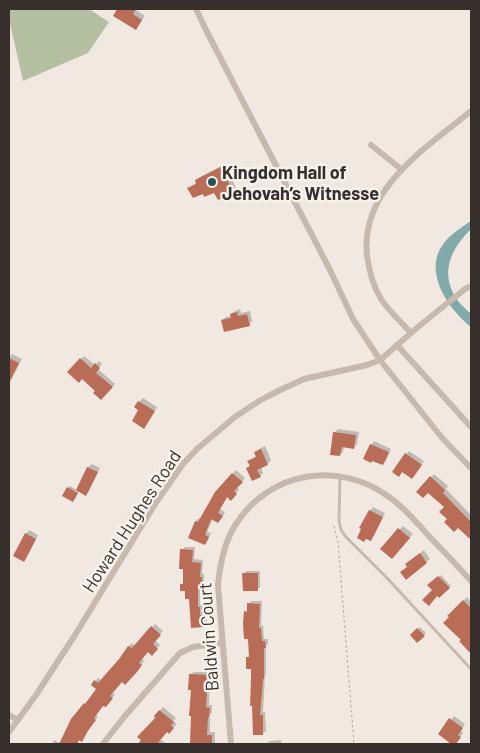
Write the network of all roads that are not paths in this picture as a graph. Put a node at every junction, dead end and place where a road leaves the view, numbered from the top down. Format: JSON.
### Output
{"nodes":[{"id":1,"x":196,"y":9,"type":"edge"},
{"id":2,"x":471,"y":111,"type":"edge"},
{"id":3,"x":370,"y":144,"type":"dead end"},
{"id":4,"x":401,"y":169,"type":"junction"},
{"id":5,"x":471,"y":286,"type":"edge"},
{"id":6,"x":411,"y":333,"type":"junction"},
{"id":7,"x":397,"y":345,"type":"junction"},
{"id":8,"x":380,"y":360,"type":"junction"},
{"id":9,"x":471,"y":427,"type":"edge"},
{"id":10,"x":471,"y":468,"type":"edge"},
{"id":11,"x":340,"y":476,"type":"junction"},
{"id":12,"x":471,"y":581,"type":"edge"},
{"id":13,"x":222,"y":643,"type":"junction"},
{"id":14,"x":471,"y":669,"type":"edge"},
{"id":15,"x":9,"y":715,"type":"edge"},
{"id":16,"x":18,"y":720,"type":"junction"},
{"id":17,"x":9,"y":732,"type":"edge"},
{"id":18,"x":103,"y":744,"type":"edge"},
{"id":19,"x":231,"y":744,"type":"edge"}],
"edges":[{"from":1,"to":8,"type":"street"},
{"from":2,"to":4,"type":"street"},
{"from":3,"to":4,"type":"street"},
{"from":4,"to":6,"type":"street"},
{"from":5,"to":6,"type":"street"},
{"from":6,"to":7,"type":"street"},
{"from":7,"to":8,"type":"street"},
{"from":7,"to":9,"type":"street"},
{"from":8,"to":10,"type":"street"},
{"from":8,"to":16,"type":"street","name":"Howard Hughes Road"},
{"from":11,"to":12,"type":"street","name":"Baldwin Court"},
{"from":11,"to":13,"type":"street","name":"Baldwin Court"},
{"from":11,"to":14,"type":"lane"},
{"from":13,"to":18,"type":"street"},
{"from":13,"to":19,"type":"street","name":"Baldwin Court"},
{"from":15,"to":16,"type":"street"},
{"from":16,"to":17,"type":"street","name":"Howard Hughes Road"}]}
